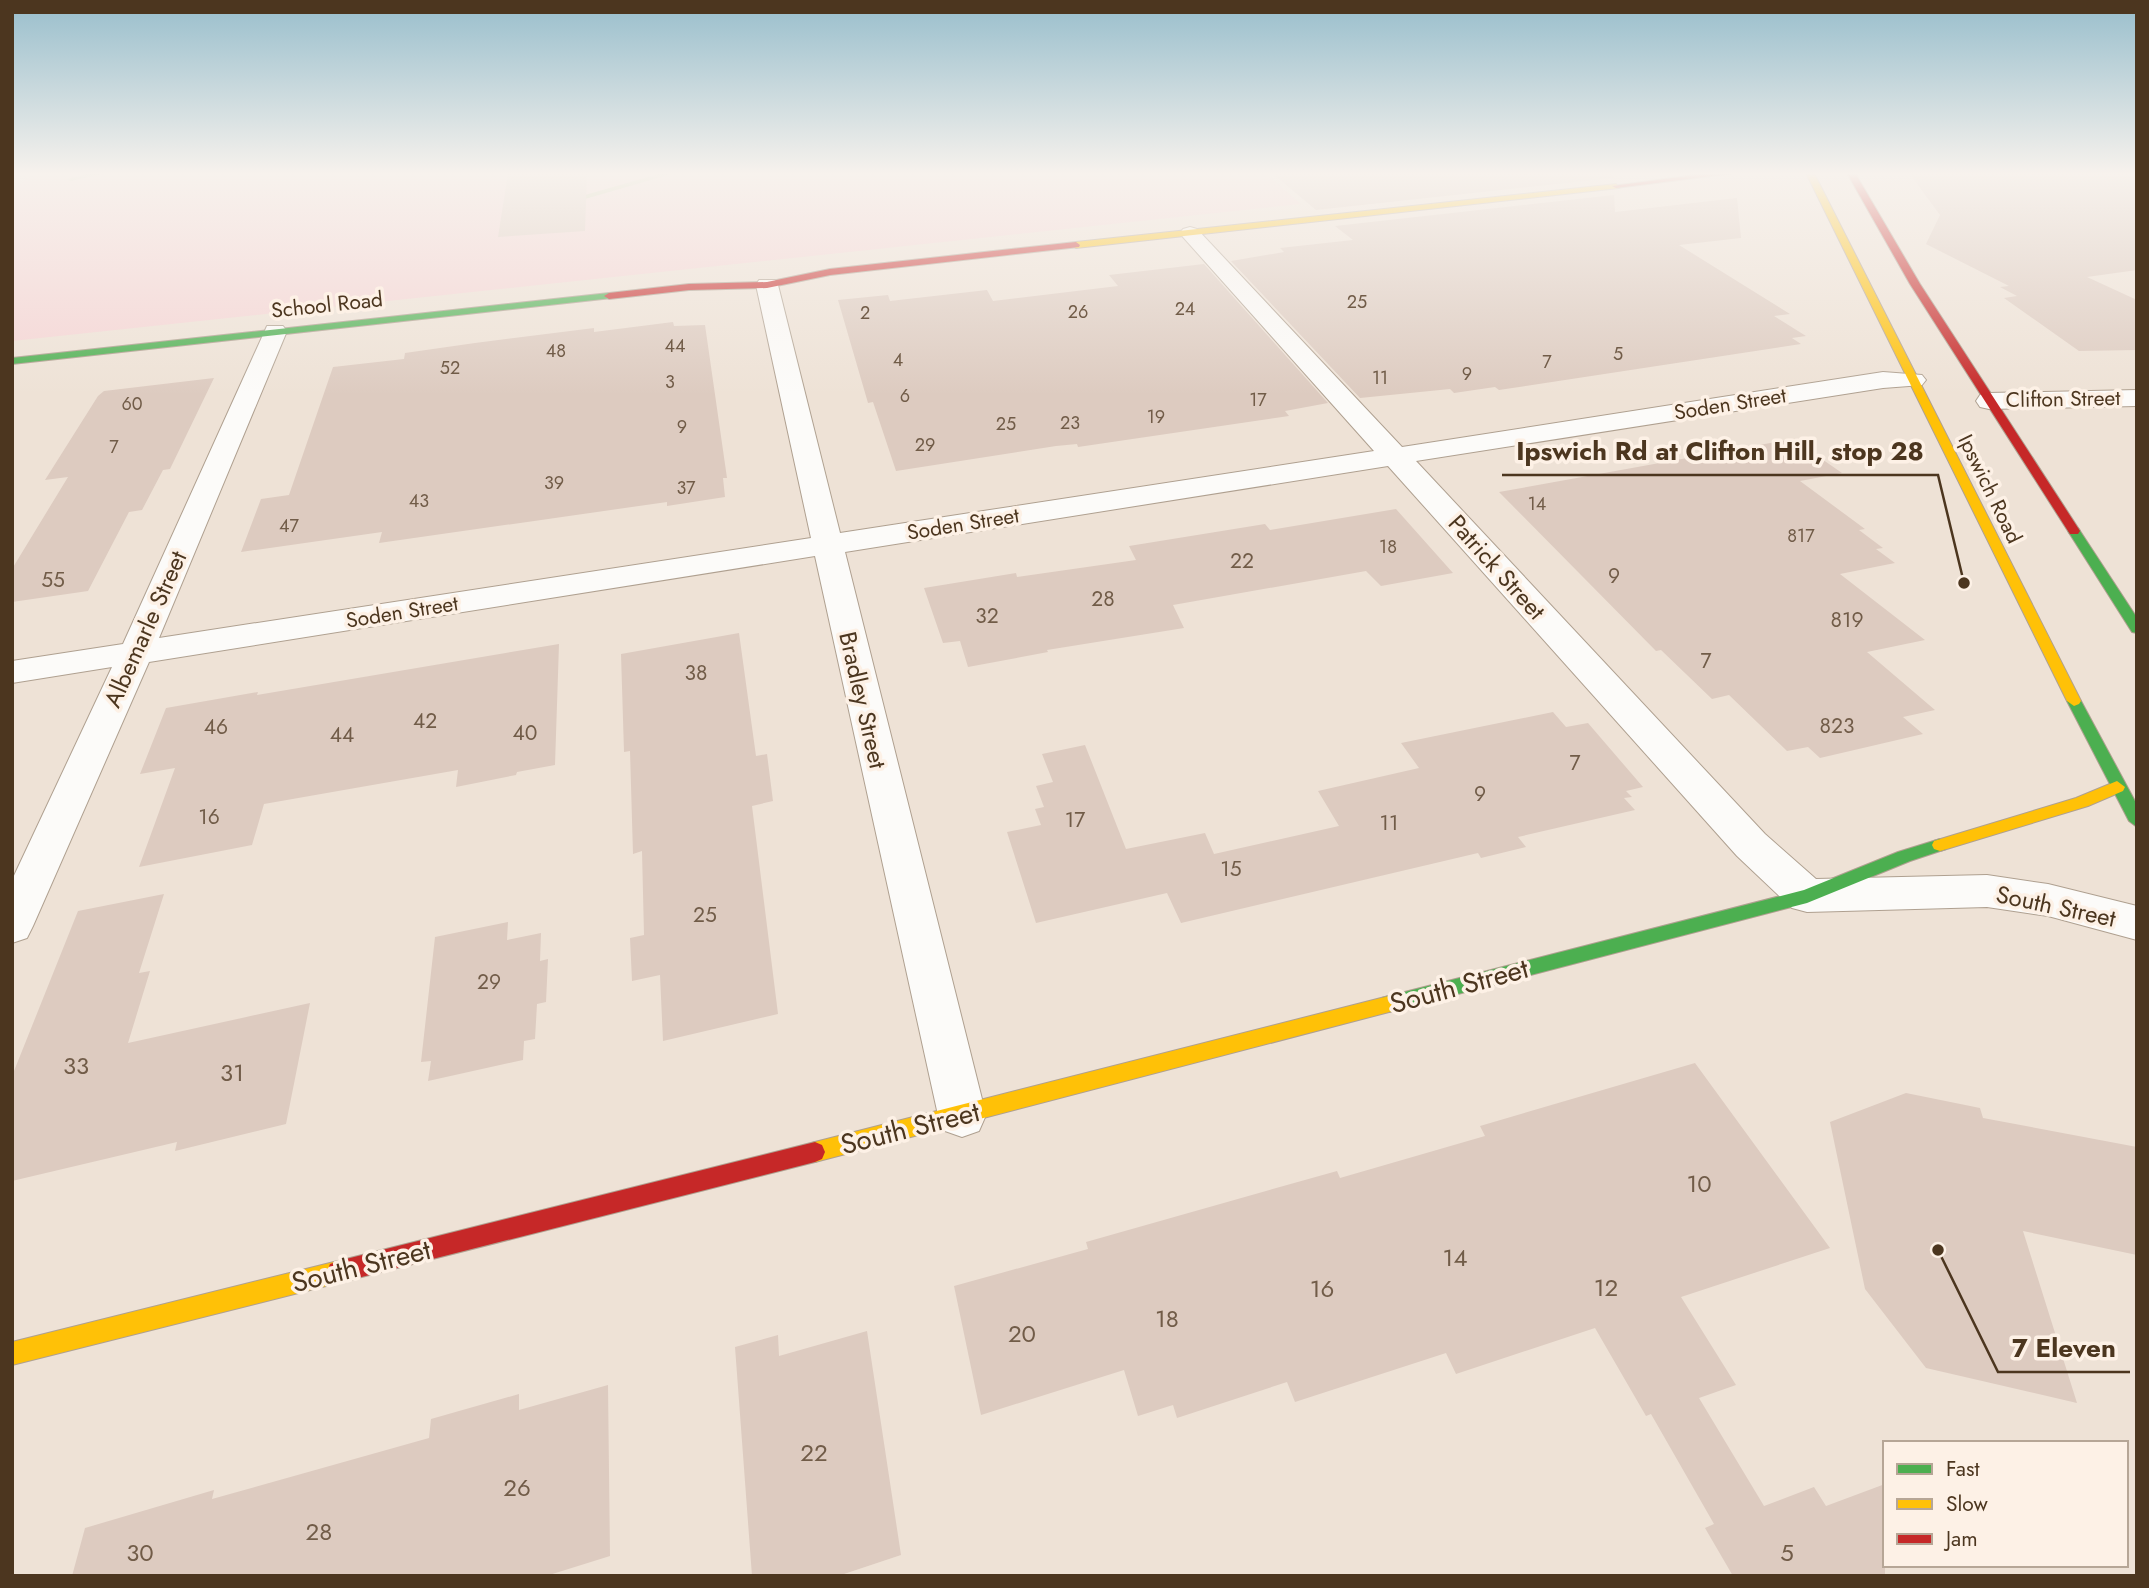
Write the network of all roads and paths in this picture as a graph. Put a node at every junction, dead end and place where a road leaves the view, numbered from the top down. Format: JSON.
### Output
{"nodes":[{"id":1,"x":1060,"y":247,"type":"edge"},
{"id":2,"x":1203,"y":247,"type":"edge"},
{"id":3,"x":1847,"y":247,"type":"edge"},
{"id":4,"x":1893,"y":247,"type":"edge"},
{"id":5,"x":767,"y":285,"type":"junction"},
{"id":6,"x":275,"y":331,"type":"junction"},
{"id":7,"x":12,"y":361,"type":"edge"},
{"id":8,"x":1913,"y":380,"type":"junction"},
{"id":9,"x":2137,"y":398,"type":"edge"},
{"id":10,"x":1989,"y":401,"type":"junction"},
{"id":11,"x":1395,"y":455,"type":"junction"},
{"id":12,"x":827,"y":545,"type":"junction"},
{"id":13,"x":2137,"y":629,"type":"edge"},
{"id":14,"x":135,"y":654,"type":"junction"},
{"id":15,"x":12,"y":672,"type":"edge"},
{"id":16,"x":2116,"y":787,"type":"junction"},
{"id":17,"x":2137,"y":821,"type":"edge"},
{"id":18,"x":1807,"y":896,"type":"junction"},
{"id":19,"x":2137,"y":923,"type":"edge"},
{"id":20,"x":12,"y":926,"type":"edge"},
{"id":21,"x":962,"y":1115,"type":"junction"},
{"id":22,"x":12,"y":1354,"type":"edge"}],
"edges":[{"from":1,"to":5,"type":"main road","name":"School Road"},
{"from":2,"to":11,"type":"street","name":"Patrick Street"},
{"from":3,"to":8,"type":"main road","name":"Ipswich Road"},
{"from":4,"to":10,"type":"main road","name":"Ipswich Road"},
{"from":5,"to":6,"type":"main road","name":"School Road"},
{"from":5,"to":12,"type":"street","name":"Bradley Street"},
{"from":6,"to":7,"type":"main road","name":"School Road"},
{"from":6,"to":14,"type":"street","name":"Albemarle Street"},
{"from":8,"to":11,"type":"street","name":"Soden Street"},
{"from":8,"to":16,"type":"main road","name":"Ipswich Road"},
{"from":9,"to":10,"type":"street","name":"Clifton Street"},
{"from":10,"to":13,"type":"main road","name":"Ipswich Road"},
{"from":11,"to":12,"type":"street","name":"Soden Street"},
{"from":11,"to":18,"type":"street","name":"Patrick Street"},
{"from":12,"to":14,"type":"street","name":"Soden Street"},
{"from":12,"to":21,"type":"street","name":"Bradley Street"},
{"from":14,"to":15,"type":"street","name":"Soden Street"},
{"from":14,"to":20,"type":"street","name":"Albemarle Street"},
{"from":16,"to":17,"type":"main road","name":"Ipswich Road"},
{"from":16,"to":18,"type":"main road","name":"South Street"},
{"from":18,"to":19,"type":"street","name":"South Street"},
{"from":18,"to":21,"type":"main road","name":"South Street"},
{"from":21,"to":22,"type":"main road","name":"South Street"}]}
